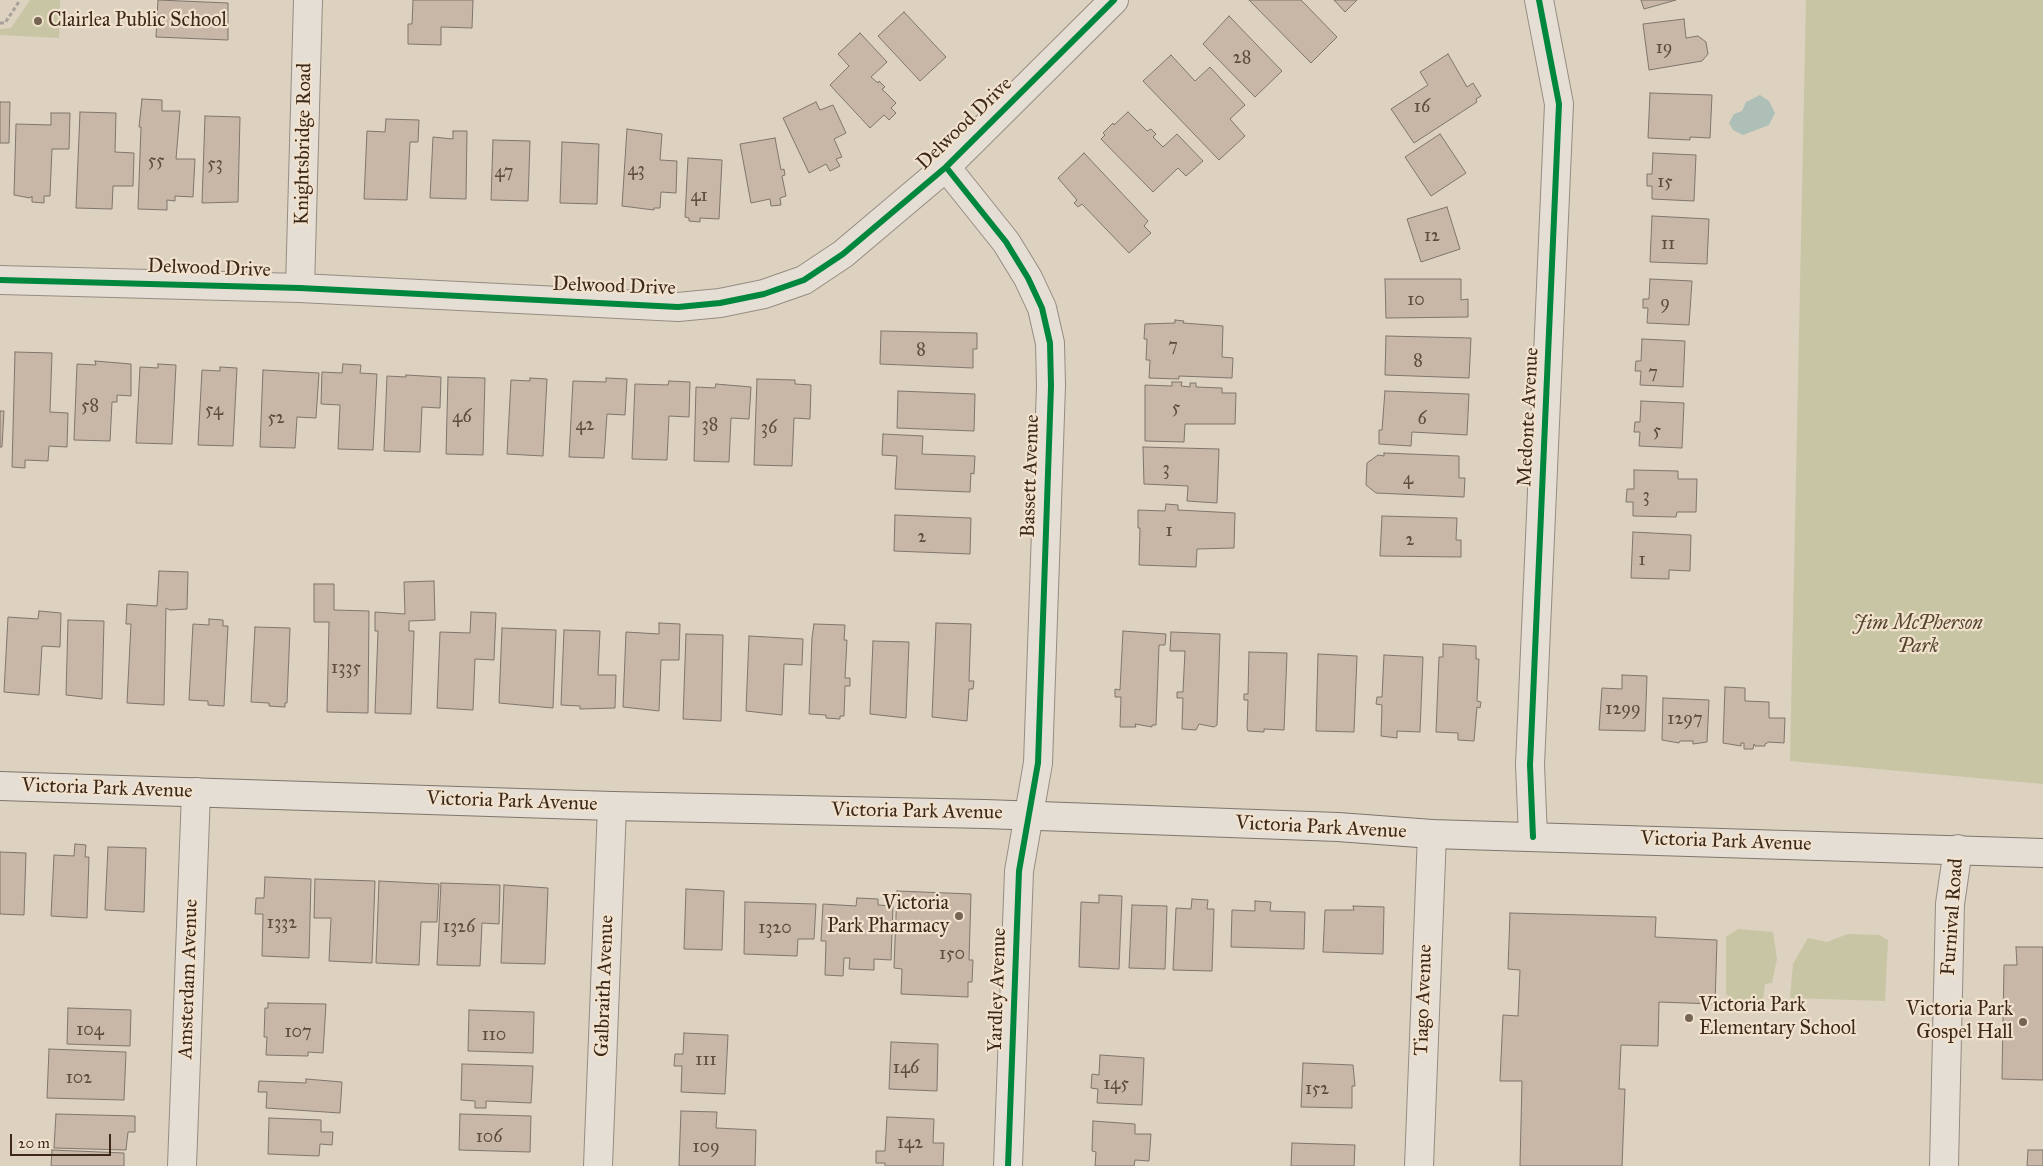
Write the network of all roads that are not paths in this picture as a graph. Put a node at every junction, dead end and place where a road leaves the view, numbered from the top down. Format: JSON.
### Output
{"nodes":[{"id":1,"x":308,"y":0,"type":"edge"},
{"id":2,"x":1114,"y":0,"type":"edge"},
{"id":3,"x":1539,"y":0,"type":"edge"},
{"id":4,"x":946,"y":167,"type":"junction"},
{"id":5,"x":0,"y":280,"type":"edge"},
{"id":6,"x":300,"y":288,"type":"junction"},
{"id":7,"x":0,"y":786,"type":"edge"},
{"id":8,"x":196,"y":792,"type":"junction"},
{"id":9,"x":612,"y":806,"type":"junction"},
{"id":10,"x":1028,"y":815,"type":"junction"},
{"id":11,"x":1432,"y":834,"type":"junction"},
{"id":12,"x":1533,"y":837,"type":"junction"},
{"id":13,"x":1958,"y":849,"type":"junction"},
{"id":14,"x":2043,"y":852,"type":"edge"},
{"id":15,"x":182,"y":1166,"type":"edge"},
{"id":16,"x":598,"y":1166,"type":"edge"},
{"id":17,"x":1008,"y":1166,"type":"edge"},
{"id":18,"x":1419,"y":1166,"type":"edge"},
{"id":19,"x":1944,"y":1166,"type":"edge"}],
"edges":[{"from":1,"to":6,"type":"street","name":"Knightsbridge Road"},
{"from":2,"to":4,"type":"street","name":"Delwood Drive"},
{"from":3,"to":12,"type":"street","name":"Medonte Avenue"},
{"from":4,"to":6,"type":"street","name":"Delwood Drive"},
{"from":4,"to":10,"type":"street","name":"Bassett Avenue"},
{"from":5,"to":6,"type":"street","name":"Delwood Drive"},
{"from":7,"to":8,"type":"street","name":"Victoria Park Avenue"},
{"from":8,"to":9,"type":"street","name":"Victoria Park Avenue"},
{"from":8,"to":15,"type":"street","name":"Amsterdam Avenue"},
{"from":9,"to":10,"type":"street","name":"Victoria Park Avenue"},
{"from":9,"to":16,"type":"street","name":"Galbraith Avenue"},
{"from":10,"to":11,"type":"street","name":"Victoria Park Avenue"},
{"from":10,"to":17,"type":"street","name":"Yardley Avenue"},
{"from":11,"to":12,"type":"street","name":"Victoria Park Avenue"},
{"from":11,"to":18,"type":"street","name":"Tiago Avenue"},
{"from":12,"to":13,"type":"street","name":"Victoria Park Avenue"},
{"from":13,"to":14,"type":"street","name":"Victoria Park Avenue"},
{"from":13,"to":19,"type":"street","name":"Furnival Road"}]}
